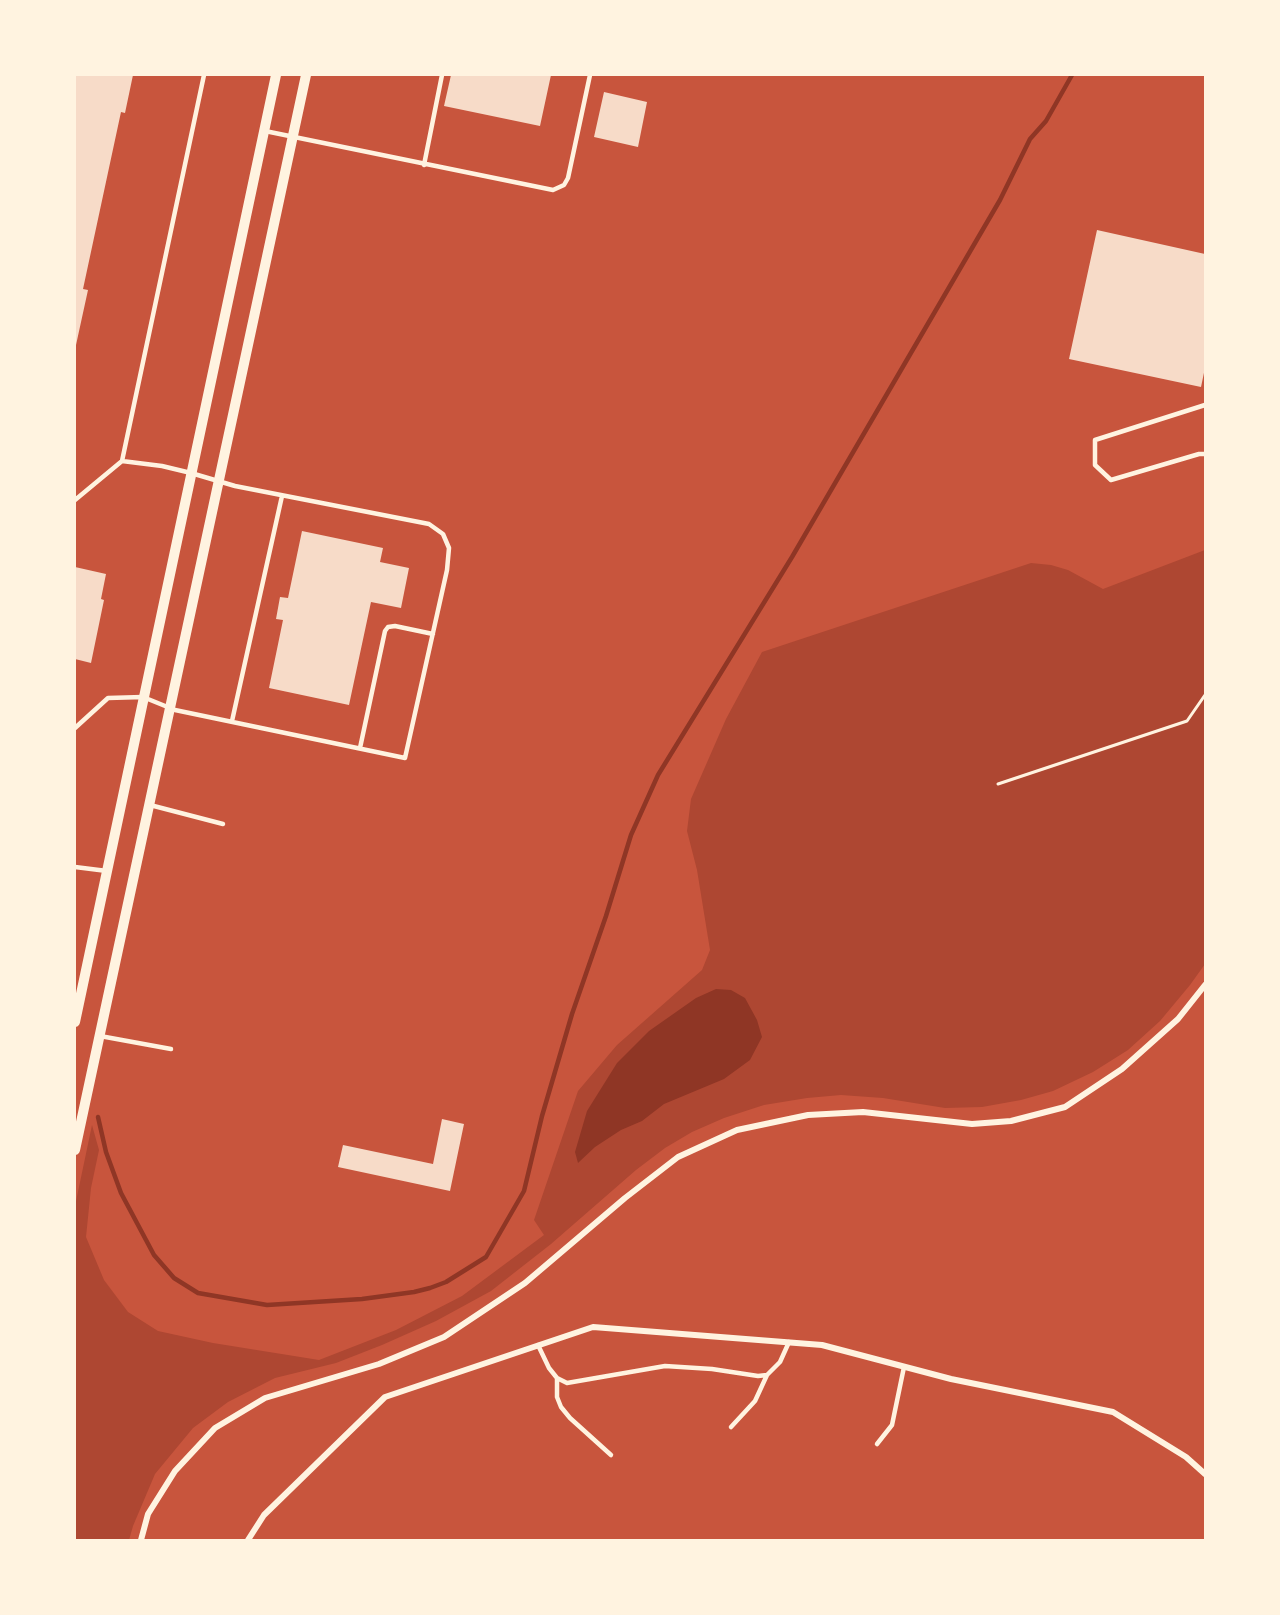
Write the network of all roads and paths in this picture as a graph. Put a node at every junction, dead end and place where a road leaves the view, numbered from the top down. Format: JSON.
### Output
{"nodes":[{"id":1,"x":204,"y":75,"type":"edge"},
{"id":2,"x":276,"y":75,"type":"edge"},
{"id":3,"x":306,"y":75,"type":"edge"},
{"id":4,"x":442,"y":75,"type":"edge"},
{"id":5,"x":590,"y":75,"type":"edge"},
{"id":6,"x":265,"y":131,"type":"junction"},
{"id":7,"x":293,"y":137,"type":"junction"},
{"id":8,"x":424,"y":165,"type":"junction"},
{"id":9,"x":1205,"y":405,"type":"edge"},
{"id":10,"x":1205,"y":454,"type":"edge"},
{"id":11,"x":122,"y":461,"type":"junction"},
{"id":12,"x":192,"y":473,"type":"junction"},
{"id":13,"x":220,"y":481,"type":"junction"},
{"id":14,"x":282,"y":496,"type":"junction"},
{"id":15,"x":75,"y":500,"type":"edge"},
{"id":16,"x":433,"y":634,"type":"junction"},
{"id":17,"x":1205,"y":695,"type":"edge"},
{"id":18,"x":143,"y":697,"type":"junction"},
{"id":19,"x":171,"y":708,"type":"junction"},
{"id":20,"x":232,"y":721,"type":"junction"},
{"id":21,"x":75,"y":728,"type":"edge"},
{"id":22,"x":360,"y":748,"type":"junction"},
{"id":23,"x":998,"y":784,"type":"dead end"},
{"id":24,"x":150,"y":805,"type":"junction"},
{"id":25,"x":223,"y":824,"type":"dead end"},
{"id":26,"x":75,"y":867,"type":"edge"},
{"id":27,"x":107,"y":871,"type":"junction"},
{"id":28,"x":1205,"y":985,"type":"edge"},
{"id":29,"x":75,"y":1022,"type":"edge"},
{"id":30,"x":99,"y":1036,"type":"junction"},
{"id":31,"x":171,"y":1049,"type":"dead end"},
{"id":32,"x":75,"y":1150,"type":"edge"},
{"id":33,"x":789,"y":1342,"type":"junction"},
{"id":34,"x":538,"y":1346,"type":"junction"},
{"id":35,"x":904,"y":1367,"type":"junction"},
{"id":36,"x":766,"y":1376,"type":"junction"},
{"id":37,"x":557,"y":1378,"type":"junction"},
{"id":38,"x":731,"y":1427,"type":"dead end"},
{"id":39,"x":877,"y":1444,"type":"dead end"},
{"id":40,"x":611,"y":1455,"type":"dead end"},
{"id":41,"x":1205,"y":1474,"type":"edge"},
{"id":42,"x":141,"y":1540,"type":"edge"},
{"id":43,"x":248,"y":1540,"type":"edge"}],
"edges":[{"from":1,"to":11,"type":"lane"},
{"from":2,"to":6,"type":"street"},
{"from":3,"to":7,"type":"street"},
{"from":4,"to":8,"type":"lane"},
{"from":5,"to":8,"type":"lane"},
{"from":6,"to":7,"type":"lane"},
{"from":6,"to":12,"type":"street"},
{"from":7,"to":8,"type":"lane"},
{"from":7,"to":13,"type":"street"},
{"from":9,"to":10,"type":"lane"},
{"from":11,"to":12,"type":"lane"},
{"from":11,"to":15,"type":"lane"},
{"from":12,"to":13,"type":"lane"},
{"from":12,"to":18,"type":"street"},
{"from":13,"to":14,"type":"lane"},
{"from":13,"to":19,"type":"street"},
{"from":14,"to":16,"type":"lane"},
{"from":14,"to":20,"type":"lane"},
{"from":16,"to":22,"type":"lane"},
{"from":16,"to":22,"type":"lane"},
{"from":17,"to":23,"type":"path"},
{"from":18,"to":19,"type":"lane"},
{"from":18,"to":21,"type":"lane"},
{"from":18,"to":27,"type":"street"},
{"from":19,"to":20,"type":"lane"},
{"from":19,"to":24,"type":"street"},
{"from":20,"to":22,"type":"lane"},
{"from":24,"to":25,"type":"lane"},
{"from":24,"to":30,"type":"street"},
{"from":26,"to":27,"type":"lane"},
{"from":27,"to":29,"type":"street"},
{"from":28,"to":42,"type":"street"},
{"from":30,"to":31,"type":"lane"},
{"from":30,"to":32,"type":"street"},
{"from":33,"to":34,"type":"street"},
{"from":33,"to":35,"type":"street"},
{"from":33,"to":36,"type":"lane"},
{"from":34,"to":37,"type":"lane"},
{"from":34,"to":43,"type":"street"},
{"from":35,"to":39,"type":"lane"},
{"from":35,"to":41,"type":"street"},
{"from":36,"to":37,"type":"lane"},
{"from":36,"to":38,"type":"lane"},
{"from":37,"to":40,"type":"lane"}]}
